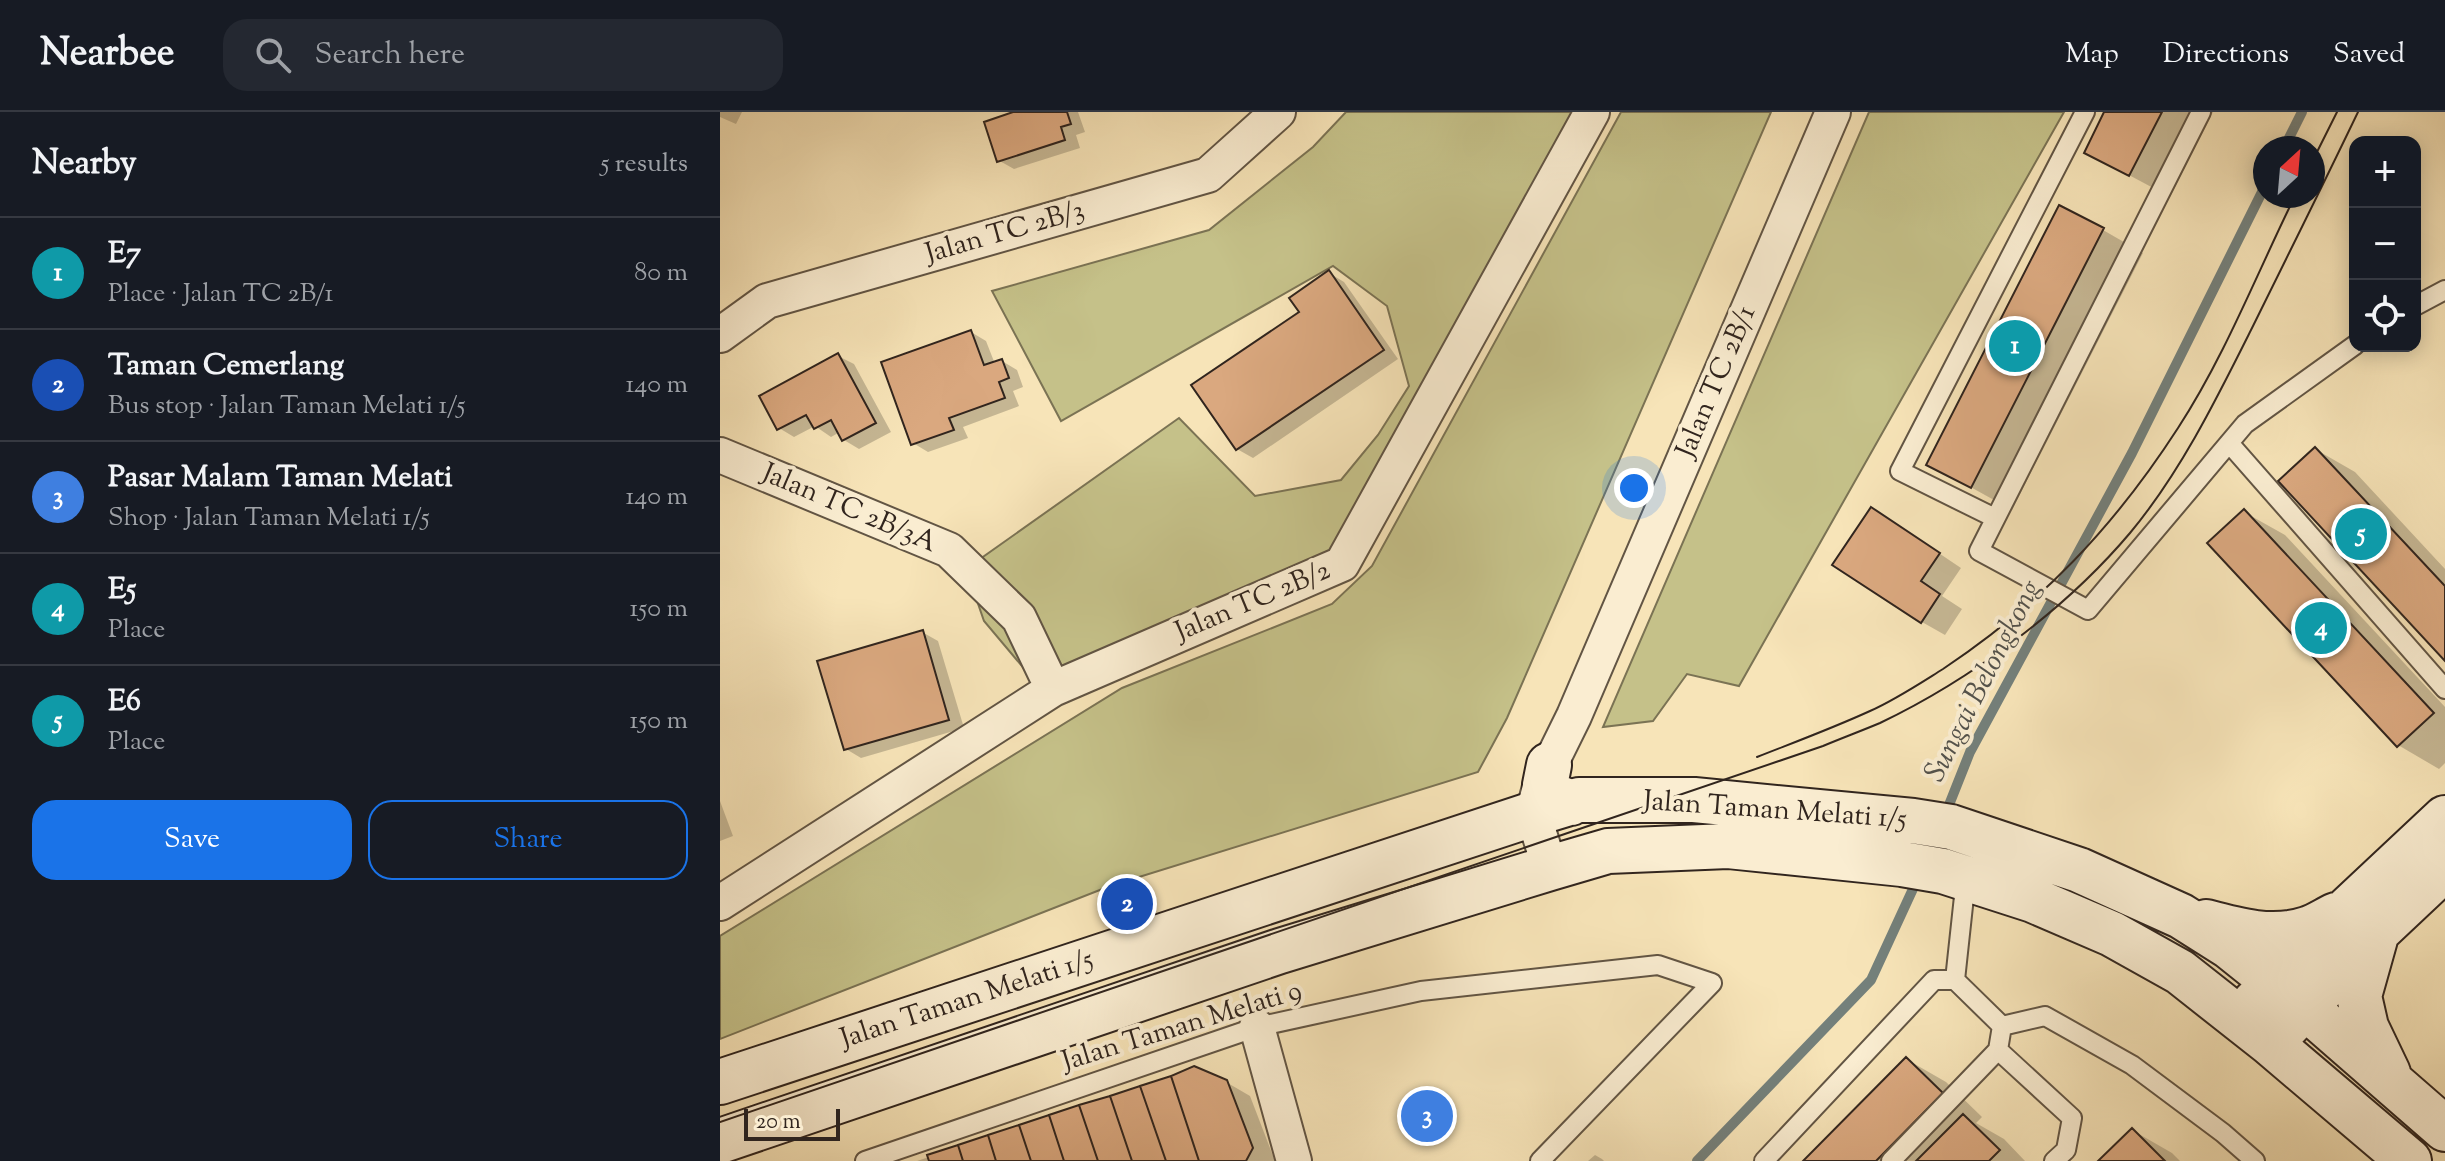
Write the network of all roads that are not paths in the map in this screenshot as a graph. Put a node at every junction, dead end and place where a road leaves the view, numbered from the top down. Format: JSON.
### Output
{"nodes":[{"id":1,"x":1278,"y":112,"type":"edge"},
{"id":2,"x":1592,"y":112,"type":"edge"},
{"id":3,"x":1833,"y":112,"type":"edge"},
{"id":4,"x":2085,"y":112,"type":"edge"},
{"id":5,"x":2201,"y":112,"type":"edge"},
{"id":6,"x":2445,"y":290,"type":"edge"},
{"id":7,"x":2421,"y":303,"type":"edge"},
{"id":8,"x":720,"y":335,"type":"edge"},
{"id":9,"x":2349,"y":349,"type":"edge"},
{"id":10,"x":2229,"y":443,"type":"junction"},
{"id":11,"x":720,"y":455,"type":"edge"},
{"id":12,"x":1995,"y":518,"type":"junction"},
{"id":13,"x":1053,"y":689,"type":"junction"},
{"id":14,"x":2445,"y":689,"type":"edge"},
{"id":15,"x":1548,"y":791,"type":"junction"},
{"id":16,"x":2445,"y":818,"type":"edge"},
{"id":17,"x":1550,"y":868,"type":"junction"},
{"id":18,"x":2445,"y":868,"type":"edge"},
{"id":19,"x":1937,"y":871,"type":"junction"},
{"id":20,"x":720,"y":903,"type":"edge"},
{"id":21,"x":2181,"y":916,"type":"junction"},
{"id":22,"x":2363,"y":920,"type":"junction"},
{"id":23,"x":1955,"y":980,"type":"junction"},
{"id":24,"x":2289,"y":995,"type":"junction"},
{"id":25,"x":2002,"y":1026,"type":"junction"},
{"id":26,"x":1257,"y":1027,"type":"junction"},
{"id":27,"x":2254,"y":1030,"type":"junction"},
{"id":28,"x":1998,"y":1050,"type":"junction"},
{"id":29,"x":720,"y":1082,"type":"edge"},
{"id":30,"x":2395,"y":1086,"type":"junction"},
{"id":31,"x":2445,"y":1129,"type":"edge"},
{"id":32,"x":720,"y":1141,"type":"edge"},
{"id":33,"x":865,"y":1161,"type":"edge"},
{"id":34,"x":1294,"y":1161,"type":"edge"},
{"id":35,"x":1540,"y":1161,"type":"edge"},
{"id":36,"x":1764,"y":1161,"type":"edge"},
{"id":37,"x":1891,"y":1161,"type":"edge"},
{"id":38,"x":2054,"y":1161,"type":"edge"},
{"id":39,"x":2255,"y":1161,"type":"edge"},
{"id":40,"x":2409,"y":1161,"type":"edge"}],
"edges":[{"from":1,"to":8,"type":"street","name":"Jalan TC 2B/3"},
{"from":2,"to":13,"type":"street","name":"Jalan TC 2B/2"},
{"from":3,"to":15,"type":"street","name":"Jalan TC 2B/1"},
{"from":4,"to":12,"type":"lane"},
{"from":5,"to":12,"type":"lane"},
{"from":6,"to":7,"type":"lane"},
{"from":9,"to":10,"type":"lane"},
{"from":10,"to":12,"type":"lane"},
{"from":10,"to":14,"type":"lane"},
{"from":11,"to":13,"type":"street","name":"Jalan TC 2B/3A"},
{"from":13,"to":20,"type":"street","name":"Jalan TC 2B/2"},
{"from":15,"to":17,"type":"street"},
{"from":15,"to":21,"type":"main road","name":"Jalan Taman Melati 1/5"},
{"from":15,"to":29,"type":"main road","name":"Jalan Taman Melati 1/5"},
{"from":16,"to":22,"type":"main road"},
{"from":17,"to":19,"type":"main road","name":"Jalan Taman Melati 1/5"},
{"from":17,"to":32,"type":"main road","name":"Jalan Taman Melati 1/5"},
{"from":18,"to":22,"type":"main road"},
{"from":19,"to":23,"type":"lane"},
{"from":19,"to":27,"type":"main road","name":"Jalan Taman Melati 1/5"},
{"from":21,"to":22,"type":"main road"},
{"from":21,"to":24,"type":"main road","name":"Jalan Taman Melati 1/5"},
{"from":22,"to":24,"type":"main road"},
{"from":22,"to":30,"type":"main road"},
{"from":23,"to":25,"type":"lane"},
{"from":23,"to":36,"type":"lane"},
{"from":24,"to":27,"type":"main road"},
{"from":24,"to":30,"type":"main road","name":"Jalan Taman Melati 1/5"},
{"from":25,"to":28,"type":"lane"},
{"from":25,"to":39,"type":"lane"},
{"from":26,"to":33,"type":"lane","name":"Jalan Taman Melati 9"},
{"from":26,"to":34,"type":"street"},
{"from":26,"to":35,"type":"lane","name":"Jalan Taman Melati 9"},
{"from":27,"to":40,"type":"main road","name":"Jalan Taman Melati 1/5"},
{"from":28,"to":37,"type":"lane"},
{"from":28,"to":38,"type":"lane"},
{"from":30,"to":31,"type":"main road","name":"Jalan Taman Melati 1/5"}]}
